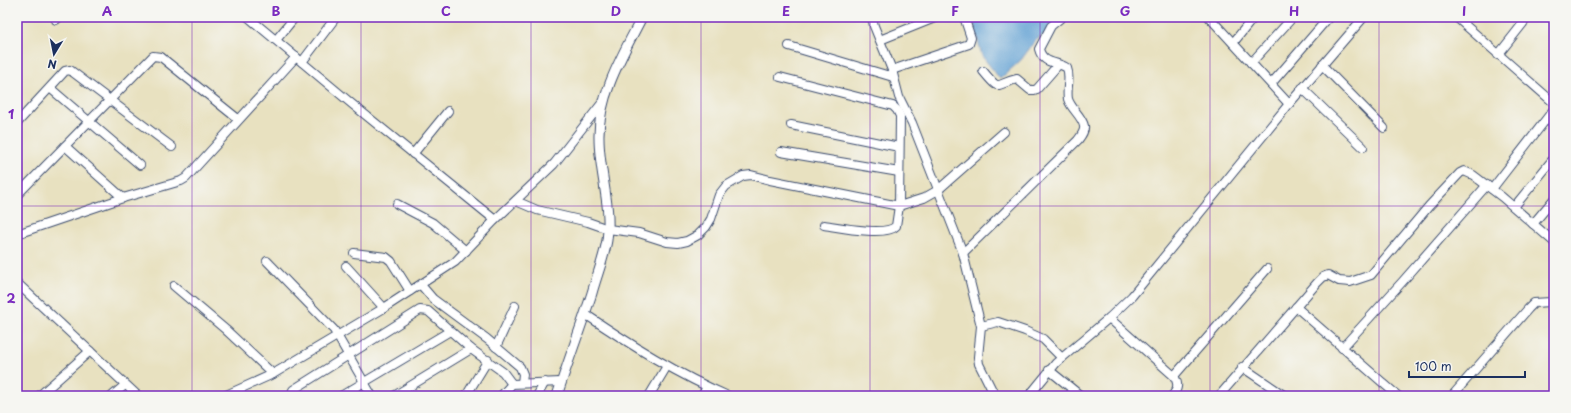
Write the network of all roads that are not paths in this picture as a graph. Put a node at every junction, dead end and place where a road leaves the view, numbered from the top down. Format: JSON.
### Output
{"nodes":[{"id":1,"x":295,"y":17,"type":"edge"},
{"id":2,"x":336,"y":17,"type":"edge"},
{"id":3,"x":642,"y":17,"type":"edge"},
{"id":4,"x":872,"y":17,"type":"edge"},
{"id":5,"x":937,"y":17,"type":"edge"},
{"id":6,"x":964,"y":17,"type":"edge"},
{"id":7,"x":1062,"y":17,"type":"edge"},
{"id":8,"x":1209,"y":17,"type":"edge"},
{"id":9,"x":1254,"y":17,"type":"edge"},
{"id":10,"x":1292,"y":17,"type":"edge"},
{"id":11,"x":1329,"y":17,"type":"edge"},
{"id":12,"x":1364,"y":17,"type":"edge"},
{"id":13,"x":1456,"y":17,"type":"edge"},
{"id":14,"x":1528,"y":17,"type":"edge"},
{"id":15,"x":252,"y":18,"type":"edge"},
{"id":16,"x":276,"y":40,"type":"junction"},
{"id":17,"x":880,"y":40,"type":"junction"},
{"id":18,"x":1233,"y":43,"type":"junction"},
{"id":19,"x":788,"y":46,"type":"dead end"},
{"id":20,"x":1498,"y":54,"type":"junction"},
{"id":21,"x":299,"y":59,"type":"junction"},
{"id":22,"x":1251,"y":62,"type":"junction"},
{"id":23,"x":1058,"y":65,"type":"junction"},
{"id":24,"x":1322,"y":65,"type":"junction"},
{"id":25,"x":983,"y":71,"type":"dead end"},
{"id":26,"x":892,"y":74,"type":"junction"},
{"id":27,"x":780,"y":77,"type":"dead end"},
{"id":28,"x":1271,"y":84,"type":"junction"},
{"id":29,"x":50,"y":88,"type":"junction"},
{"id":30,"x":1302,"y":88,"type":"junction"},
{"id":31,"x":110,"y":99,"type":"junction"},
{"id":32,"x":602,"y":102,"type":"junction"},
{"id":33,"x":1554,"y":103,"type":"edge"},
{"id":34,"x":1289,"y":104,"type":"junction"},
{"id":35,"x":1554,"y":109,"type":"edge"},
{"id":36,"x":448,"y":111,"type":"dead end"},
{"id":37,"x":238,"y":120,"type":"junction"},
{"id":38,"x":89,"y":122,"type":"junction"},
{"id":39,"x":17,"y":123,"type":"edge"},
{"id":40,"x":791,"y":124,"type":"dead end"},
{"id":41,"x":1384,"y":128,"type":"dead end"},
{"id":42,"x":1004,"y":132,"type":"dead end"},
{"id":43,"x":65,"y":146,"type":"junction"},
{"id":44,"x":172,"y":147,"type":"dead end"},
{"id":45,"x":898,"y":147,"type":"junction"},
{"id":46,"x":1363,"y":147,"type":"dead end"},
{"id":47,"x":781,"y":152,"type":"dead end"},
{"id":48,"x":413,"y":154,"type":"junction"},
{"id":49,"x":1554,"y":158,"type":"edge"},
{"id":50,"x":140,"y":165,"type":"dead end"},
{"id":51,"x":899,"y":172,"type":"junction"},
{"id":52,"x":1489,"y":187,"type":"junction"},
{"id":53,"x":938,"y":190,"type":"junction"},
{"id":54,"x":17,"y":195,"type":"edge"},
{"id":55,"x":123,"y":198,"type":"junction"},
{"id":56,"x":1554,"y":199,"type":"edge"},
{"id":57,"x":516,"y":201,"type":"junction"},
{"id":58,"x":397,"y":204,"type":"dead end"},
{"id":59,"x":899,"y":206,"type":"junction"},
{"id":60,"x":1514,"y":207,"type":"junction"},
{"id":61,"x":496,"y":220,"type":"junction"},
{"id":62,"x":1533,"y":224,"type":"junction"},
{"id":63,"x":824,"y":225,"type":"dead end"},
{"id":64,"x":608,"y":229,"type":"junction"},
{"id":65,"x":17,"y":234,"type":"edge"},
{"id":66,"x":1554,"y":242,"type":"edge"},
{"id":67,"x":466,"y":251,"type":"junction"},
{"id":68,"x":354,"y":253,"type":"dead end"},
{"id":69,"x":963,"y":253,"type":"junction"},
{"id":70,"x":267,"y":261,"type":"dead end"},
{"id":71,"x":346,"y":266,"type":"dead end"},
{"id":72,"x":1267,"y":269,"type":"dead end"},
{"id":73,"x":17,"y":283,"type":"edge"},
{"id":74,"x":421,"y":285,"type":"junction"},
{"id":75,"x":174,"y":286,"type":"dead end"},
{"id":76,"x":410,"y":291,"type":"junction"},
{"id":77,"x":1554,"y":299,"type":"edge"},
{"id":78,"x":515,"y":306,"type":"dead end"},
{"id":79,"x":1296,"y":306,"type":"junction"},
{"id":80,"x":384,"y":308,"type":"junction"},
{"id":81,"x":585,"y":314,"type":"junction"},
{"id":82,"x":1109,"y":318,"type":"junction"},
{"id":83,"x":981,"y":326,"type":"junction"},
{"id":84,"x":450,"y":331,"type":"junction"},
{"id":85,"x":338,"y":335,"type":"junction"},
{"id":86,"x":496,"y":347,"type":"junction"},
{"id":87,"x":1342,"y":348,"type":"junction"},
{"id":88,"x":471,"y":349,"type":"junction"},
{"id":89,"x":90,"y":351,"type":"junction"},
{"id":90,"x":348,"y":355,"type":"junction"},
{"id":91,"x":1062,"y":358,"type":"junction"},
{"id":92,"x":488,"y":360,"type":"junction"},
{"id":93,"x":667,"y":366,"type":"junction"},
{"id":94,"x":1242,"y":367,"type":"junction"},
{"id":95,"x":1049,"y":370,"type":"junction"},
{"id":96,"x":273,"y":374,"type":"junction"},
{"id":97,"x":1174,"y":376,"type":"junction"},
{"id":98,"x":363,"y":382,"type":"junction"},
{"id":99,"x":544,"y":382,"type":"junction"},
{"id":100,"x":561,"y":382,"type":"junction"},
{"id":101,"x":522,"y":383,"type":"junction"},
{"id":102,"x":512,"y":384,"type":"junction"},
{"id":103,"x":126,"y":385,"type":"junction"},
{"id":104,"x":707,"y":387,"type":"junction"},
{"id":105,"x":467,"y":394,"type":"edge"},
{"id":106,"x":39,"y":396,"type":"edge"},
{"id":107,"x":112,"y":396,"type":"edge"},
{"id":108,"x":138,"y":396,"type":"edge"},
{"id":109,"x":224,"y":396,"type":"edge"},
{"id":110,"x":291,"y":396,"type":"edge"},
{"id":111,"x":341,"y":396,"type":"edge"},
{"id":112,"x":372,"y":396,"type":"edge"},
{"id":113,"x":394,"y":396,"type":"edge"},
{"id":114,"x":460,"y":396,"type":"edge"},
{"id":115,"x":502,"y":396,"type":"edge"},
{"id":116,"x":537,"y":396,"type":"edge"},
{"id":117,"x":557,"y":396,"type":"edge"},
{"id":118,"x":649,"y":396,"type":"edge"},
{"id":119,"x":702,"y":396,"type":"edge"},
{"id":120,"x":728,"y":396,"type":"edge"},
{"id":121,"x":995,"y":396,"type":"edge"},
{"id":122,"x":1029,"y":396,"type":"edge"},
{"id":123,"x":1081,"y":396,"type":"edge"},
{"id":124,"x":1172,"y":396,"type":"edge"},
{"id":125,"x":1219,"y":396,"type":"edge"},
{"id":126,"x":1285,"y":396,"type":"edge"},
{"id":127,"x":1398,"y":396,"type":"edge"},
{"id":128,"x":1452,"y":396,"type":"edge"}],
"edges":[{"from":1,"to":16,"type":"street"},
{"from":2,"to":21,"type":"street"},
{"from":3,"to":32,"type":"street"},
{"from":4,"to":17,"type":"street"},
{"from":5,"to":17,"type":"street"},
{"from":6,"to":26,"type":"street"},
{"from":7,"to":23,"type":"street"},
{"from":8,"to":18,"type":"street"},
{"from":9,"to":18,"type":"street"},
{"from":10,"to":22,"type":"street"},
{"from":11,"to":28,"type":"street"},
{"from":12,"to":24,"type":"street"},
{"from":13,"to":20,"type":"street"},
{"from":14,"to":20,"type":"street"},
{"from":15,"to":16,"type":"street"},
{"from":16,"to":21,"type":"street"},
{"from":17,"to":26,"type":"street"},
{"from":18,"to":22,"type":"street"},
{"from":19,"to":26,"type":"street"},
{"from":20,"to":33,"type":"street"},
{"from":21,"to":37,"type":"street"},
{"from":21,"to":48,"type":"street"},
{"from":22,"to":28,"type":"street"},
{"from":23,"to":25,"type":"street"},
{"from":23,"to":69,"type":"street"},
{"from":24,"to":30,"type":"street"},
{"from":24,"to":41,"type":"street"},
{"from":26,"to":53,"type":"street"},
{"from":27,"to":45,"type":"street"},
{"from":28,"to":34,"type":"street"},
{"from":29,"to":31,"type":"street"},
{"from":29,"to":38,"type":"street"},
{"from":29,"to":39,"type":"street"},
{"from":30,"to":34,"type":"street"},
{"from":30,"to":46,"type":"street"},
{"from":31,"to":37,"type":"street"},
{"from":31,"to":38,"type":"street"},
{"from":31,"to":44,"type":"street"},
{"from":32,"to":57,"type":"street"},
{"from":32,"to":64,"type":"street"},
{"from":34,"to":82,"type":"street"},
{"from":35,"to":52,"type":"street"},
{"from":36,"to":48,"type":"street"},
{"from":37,"to":55,"type":"street"},
{"from":38,"to":43,"type":"street"},
{"from":38,"to":50,"type":"street"},
{"from":40,"to":45,"type":"street"},
{"from":42,"to":53,"type":"street"},
{"from":43,"to":54,"type":"street"},
{"from":43,"to":55,"type":"street"},
{"from":45,"to":51,"type":"street"},
{"from":47,"to":51,"type":"street"},
{"from":48,"to":61,"type":"street"},
{"from":49,"to":60,"type":"street"},
{"from":51,"to":59,"type":"street"},
{"from":52,"to":60,"type":"street"},
{"from":52,"to":79,"type":"street"},
{"from":52,"to":87,"type":"street"},
{"from":53,"to":59,"type":"street"},
{"from":53,"to":69,"type":"street"},
{"from":55,"to":65,"type":"street"},
{"from":56,"to":62,"type":"street"},
{"from":57,"to":61,"type":"street"},
{"from":57,"to":64,"type":"street"},
{"from":58,"to":67,"type":"street"},
{"from":59,"to":63,"type":"street"},
{"from":59,"to":64,"type":"street"},
{"from":60,"to":62,"type":"street"},
{"from":61,"to":67,"type":"street"},
{"from":62,"to":66,"type":"street"},
{"from":64,"to":81,"type":"street"},
{"from":67,"to":74,"type":"street"},
{"from":68,"to":76,"type":"street"},
{"from":69,"to":83,"type":"street"},
{"from":70,"to":85,"type":"street"},
{"from":71,"to":80,"type":"street"},
{"from":72,"to":97,"type":"street"},
{"from":73,"to":89,"type":"street"},
{"from":74,"to":76,"type":"street"},
{"from":74,"to":86,"type":"street"},
{"from":75,"to":96,"type":"street"},
{"from":76,"to":80,"type":"street"},
{"from":77,"to":128,"type":"street"},
{"from":78,"to":86,"type":"street"},
{"from":79,"to":87,"type":"street"},
{"from":79,"to":94,"type":"street"},
{"from":80,"to":85,"type":"street"},
{"from":81,"to":93,"type":"street"},
{"from":81,"to":100,"type":"street"},
{"from":82,"to":91,"type":"street"},
{"from":82,"to":97,"type":"street"},
{"from":83,"to":91,"type":"street"},
{"from":83,"to":121,"type":"street"},
{"from":84,"to":88,"type":"street"},
{"from":84,"to":90,"type":"street"},
{"from":84,"to":98,"type":"street"},
{"from":85,"to":90,"type":"street"},
{"from":85,"to":96,"type":"street"},
{"from":86,"to":101,"type":"street"},
{"from":87,"to":127,"type":"street"},
{"from":88,"to":92,"type":"street"},
{"from":88,"to":113,"type":"street"},
{"from":89,"to":103,"type":"street"},
{"from":89,"to":106,"type":"street"},
{"from":90,"to":98,"type":"street"},
{"from":90,"to":110,"type":"street"},
{"from":91,"to":95,"type":"street"},
{"from":92,"to":102,"type":"street"},
{"from":92,"to":105,"type":"street"},
{"from":93,"to":104,"type":"street"},
{"from":93,"to":118,"type":"street"},
{"from":94,"to":125,"type":"street"},
{"from":94,"to":126,"type":"street"},
{"from":95,"to":122,"type":"street"},
{"from":95,"to":123,"type":"street"},
{"from":96,"to":109,"type":"street"},
{"from":97,"to":124,"type":"street"},
{"from":98,"to":111,"type":"street"},
{"from":98,"to":112,"type":"street"},
{"from":99,"to":100,"type":"street"},
{"from":99,"to":101,"type":"street"},
{"from":99,"to":116,"type":"street"},
{"from":100,"to":117,"type":"street"},
{"from":101,"to":102,"type":"street"},
{"from":102,"to":115,"type":"street"},
{"from":103,"to":107,"type":"street"},
{"from":103,"to":108,"type":"street"},
{"from":104,"to":119,"type":"street"},
{"from":104,"to":120,"type":"street"},
{"from":105,"to":114,"type":"street"}]}
